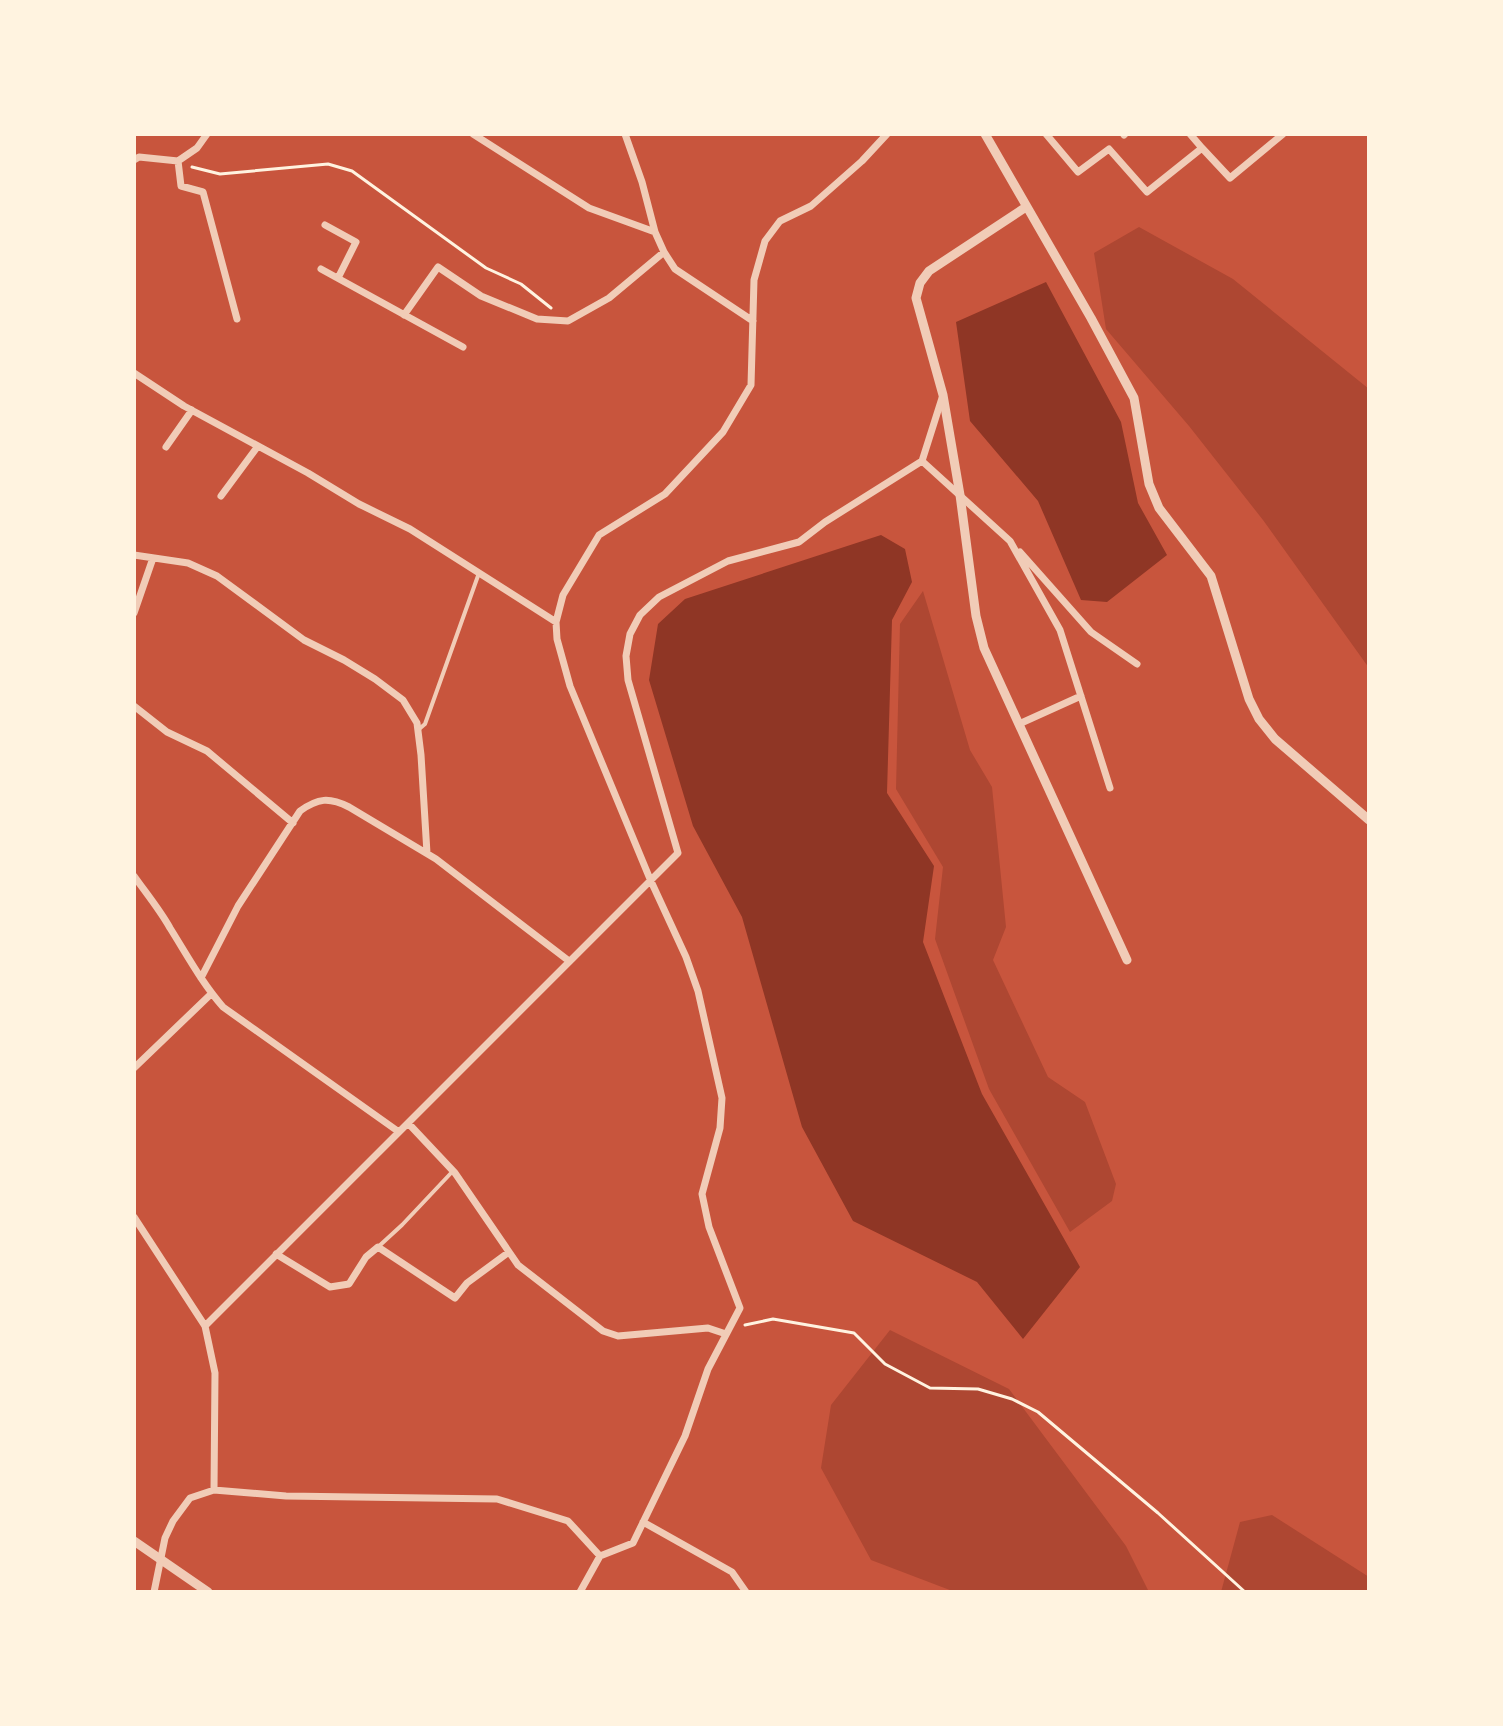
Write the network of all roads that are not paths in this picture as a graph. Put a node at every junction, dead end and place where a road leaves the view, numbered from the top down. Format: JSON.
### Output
{"nodes":[{"id":1,"x":207,"y":134,"type":"edge"},
{"id":2,"x":473,"y":134,"type":"edge"},
{"id":3,"x":625,"y":134,"type":"edge"},
{"id":4,"x":887,"y":134,"type":"edge"},
{"id":5,"x":985,"y":134,"type":"edge"},
{"id":6,"x":1046,"y":134,"type":"edge"},
{"id":7,"x":1190,"y":134,"type":"edge"},
{"id":8,"x":1283,"y":134,"type":"edge"},
{"id":9,"x":1202,"y":148,"type":"junction"},
{"id":10,"x":134,"y":160,"type":"edge"},
{"id":11,"x":178,"y":161,"type":"junction"},
{"id":12,"x":1026,"y":207,"type":"junction"},
{"id":13,"x":325,"y":225,"type":"dead end"},
{"id":14,"x":655,"y":232,"type":"junction"},
{"id":15,"x":664,"y":252,"type":"junction"},
{"id":16,"x":321,"y":269,"type":"dead end"},
{"id":17,"x":338,"y":278,"type":"junction"},
{"id":18,"x":404,"y":315,"type":"junction"},
{"id":19,"x":237,"y":319,"type":"dead end"},
{"id":20,"x":753,"y":321,"type":"junction"},
{"id":21,"x":463,"y":347,"type":"dead end"},
{"id":22,"x":134,"y":373,"type":"edge"},
{"id":23,"x":943,"y":395,"type":"junction"},
{"id":24,"x":192,"y":410,"type":"junction"},
{"id":25,"x":258,"y":446,"type":"junction"},
{"id":26,"x":166,"y":447,"type":"dead end"},
{"id":27,"x":922,"y":461,"type":"junction"},
{"id":28,"x":960,"y":495,"type":"junction"},
{"id":29,"x":221,"y":496,"type":"dead end"},
{"id":30,"x":1010,"y":541,"type":"junction"},
{"id":31,"x":134,"y":555,"type":"edge"},
{"id":32,"x":153,"y":558,"type":"junction"},
{"id":33,"x":479,"y":573,"type":"junction"},
{"id":34,"x":134,"y":613,"type":"edge"},
{"id":35,"x":556,"y":622,"type":"junction"},
{"id":36,"x":1137,"y":664,"type":"dead end"},
{"id":37,"x":1081,"y":696,"type":"junction"},
{"id":38,"x":134,"y":706,"type":"edge"},
{"id":39,"x":1019,"y":724,"type":"junction"},
{"id":40,"x":418,"y":730,"type":"junction"},
{"id":41,"x":1110,"y":788,"type":"dead end"},
{"id":42,"x":1369,"y":820,"type":"edge"},
{"id":43,"x":293,"y":823,"type":"junction"},
{"id":44,"x":427,"y":853,"type":"junction"},
{"id":45,"x":134,"y":876,"type":"edge"},
{"id":46,"x":650,"y":879,"type":"junction"},
{"id":47,"x":1127,"y":960,"type":"dead end"},
{"id":48,"x":569,"y":961,"type":"junction"},
{"id":49,"x":201,"y":978,"type":"junction"},
{"id":50,"x":211,"y":994,"type":"junction"},
{"id":51,"x":134,"y":1068,"type":"edge"},
{"id":52,"x":408,"y":1123,"type":"junction"},
{"id":53,"x":399,"y":1132,"type":"junction"},
{"id":54,"x":453,"y":1171,"type":"junction"},
{"id":55,"x":134,"y":1217,"type":"edge"},
{"id":56,"x":378,"y":1247,"type":"junction"},
{"id":57,"x":509,"y":1252,"type":"junction"},
{"id":58,"x":276,"y":1254,"type":"junction"},
{"id":59,"x":205,"y":1326,"type":"junction"},
{"id":60,"x":728,"y":1331,"type":"junction"},
{"id":61,"x":214,"y":1490,"type":"junction"},
{"id":62,"x":643,"y":1522,"type":"junction"},
{"id":63,"x":134,"y":1541,"type":"edge"},
{"id":64,"x":600,"y":1556,"type":"junction"},
{"id":65,"x":160,"y":1558,"type":"junction"},
{"id":66,"x":154,"y":1592,"type":"edge"},
{"id":67,"x":208,"y":1592,"type":"edge"},
{"id":68,"x":580,"y":1592,"type":"edge"},
{"id":69,"x":746,"y":1592,"type":"edge"}],
"edges":[{"from":1,"to":11,"type":"street"},
{"from":2,"to":14,"type":"street"},
{"from":3,"to":14,"type":"street"},
{"from":4,"to":20,"type":"street"},
{"from":5,"to":12,"type":"street"},
{"from":6,"to":9,"type":"street"},
{"from":7,"to":9,"type":"street"},
{"from":8,"to":9,"type":"street"},
{"from":10,"to":11,"type":"street"},
{"from":11,"to":19,"type":"street"},
{"from":12,"to":23,"type":"street"},
{"from":12,"to":42,"type":"street"},
{"from":13,"to":17,"type":"street"},
{"from":14,"to":15,"type":"street"},
{"from":15,"to":18,"type":"street"},
{"from":15,"to":20,"type":"street"},
{"from":16,"to":17,"type":"street"},
{"from":17,"to":18,"type":"street"},
{"from":18,"to":21,"type":"street"},
{"from":20,"to":35,"type":"street"},
{"from":22,"to":24,"type":"street"},
{"from":23,"to":27,"type":"street"},
{"from":23,"to":28,"type":"street"},
{"from":24,"to":25,"type":"street"},
{"from":24,"to":26,"type":"street"},
{"from":25,"to":29,"type":"street"},
{"from":25,"to":33,"type":"street"},
{"from":27,"to":28,"type":"street"},
{"from":27,"to":46,"type":"street"},
{"from":28,"to":30,"type":"street"},
{"from":28,"to":39,"type":"street"},
{"from":30,"to":36,"type":"street"},
{"from":30,"to":37,"type":"street"},
{"from":31,"to":32,"type":"street"},
{"from":32,"to":34,"type":"street"},
{"from":32,"to":40,"type":"street"},
{"from":33,"to":35,"type":"street"},
{"from":33,"to":40,"type":"lane"},
{"from":35,"to":46,"type":"street"},
{"from":37,"to":39,"type":"street"},
{"from":37,"to":41,"type":"street"},
{"from":38,"to":43,"type":"street"},
{"from":39,"to":47,"type":"street"},
{"from":40,"to":44,"type":"street"},
{"from":43,"to":44,"type":"street"},
{"from":43,"to":49,"type":"street"},
{"from":44,"to":48,"type":"street"},
{"from":45,"to":49,"type":"street"},
{"from":46,"to":48,"type":"street"},
{"from":46,"to":60,"type":"street"},
{"from":48,"to":52,"type":"street"},
{"from":49,"to":50,"type":"street"},
{"from":50,"to":51,"type":"street"},
{"from":50,"to":53,"type":"street"},
{"from":52,"to":53,"type":"street"},
{"from":52,"to":54,"type":"street"},
{"from":53,"to":58,"type":"street"},
{"from":54,"to":56,"type":"lane"},
{"from":54,"to":57,"type":"street"},
{"from":55,"to":59,"type":"street"},
{"from":56,"to":57,"type":"street"},
{"from":56,"to":58,"type":"street"},
{"from":57,"to":60,"type":"street"},
{"from":58,"to":59,"type":"street"},
{"from":59,"to":61,"type":"street"},
{"from":60,"to":62,"type":"street"},
{"from":61,"to":64,"type":"street"},
{"from":61,"to":65,"type":"street"},
{"from":62,"to":64,"type":"street"},
{"from":62,"to":69,"type":"street"},
{"from":63,"to":65,"type":"street"},
{"from":64,"to":68,"type":"street"},
{"from":65,"to":66,"type":"street"},
{"from":65,"to":67,"type":"street"}]}
